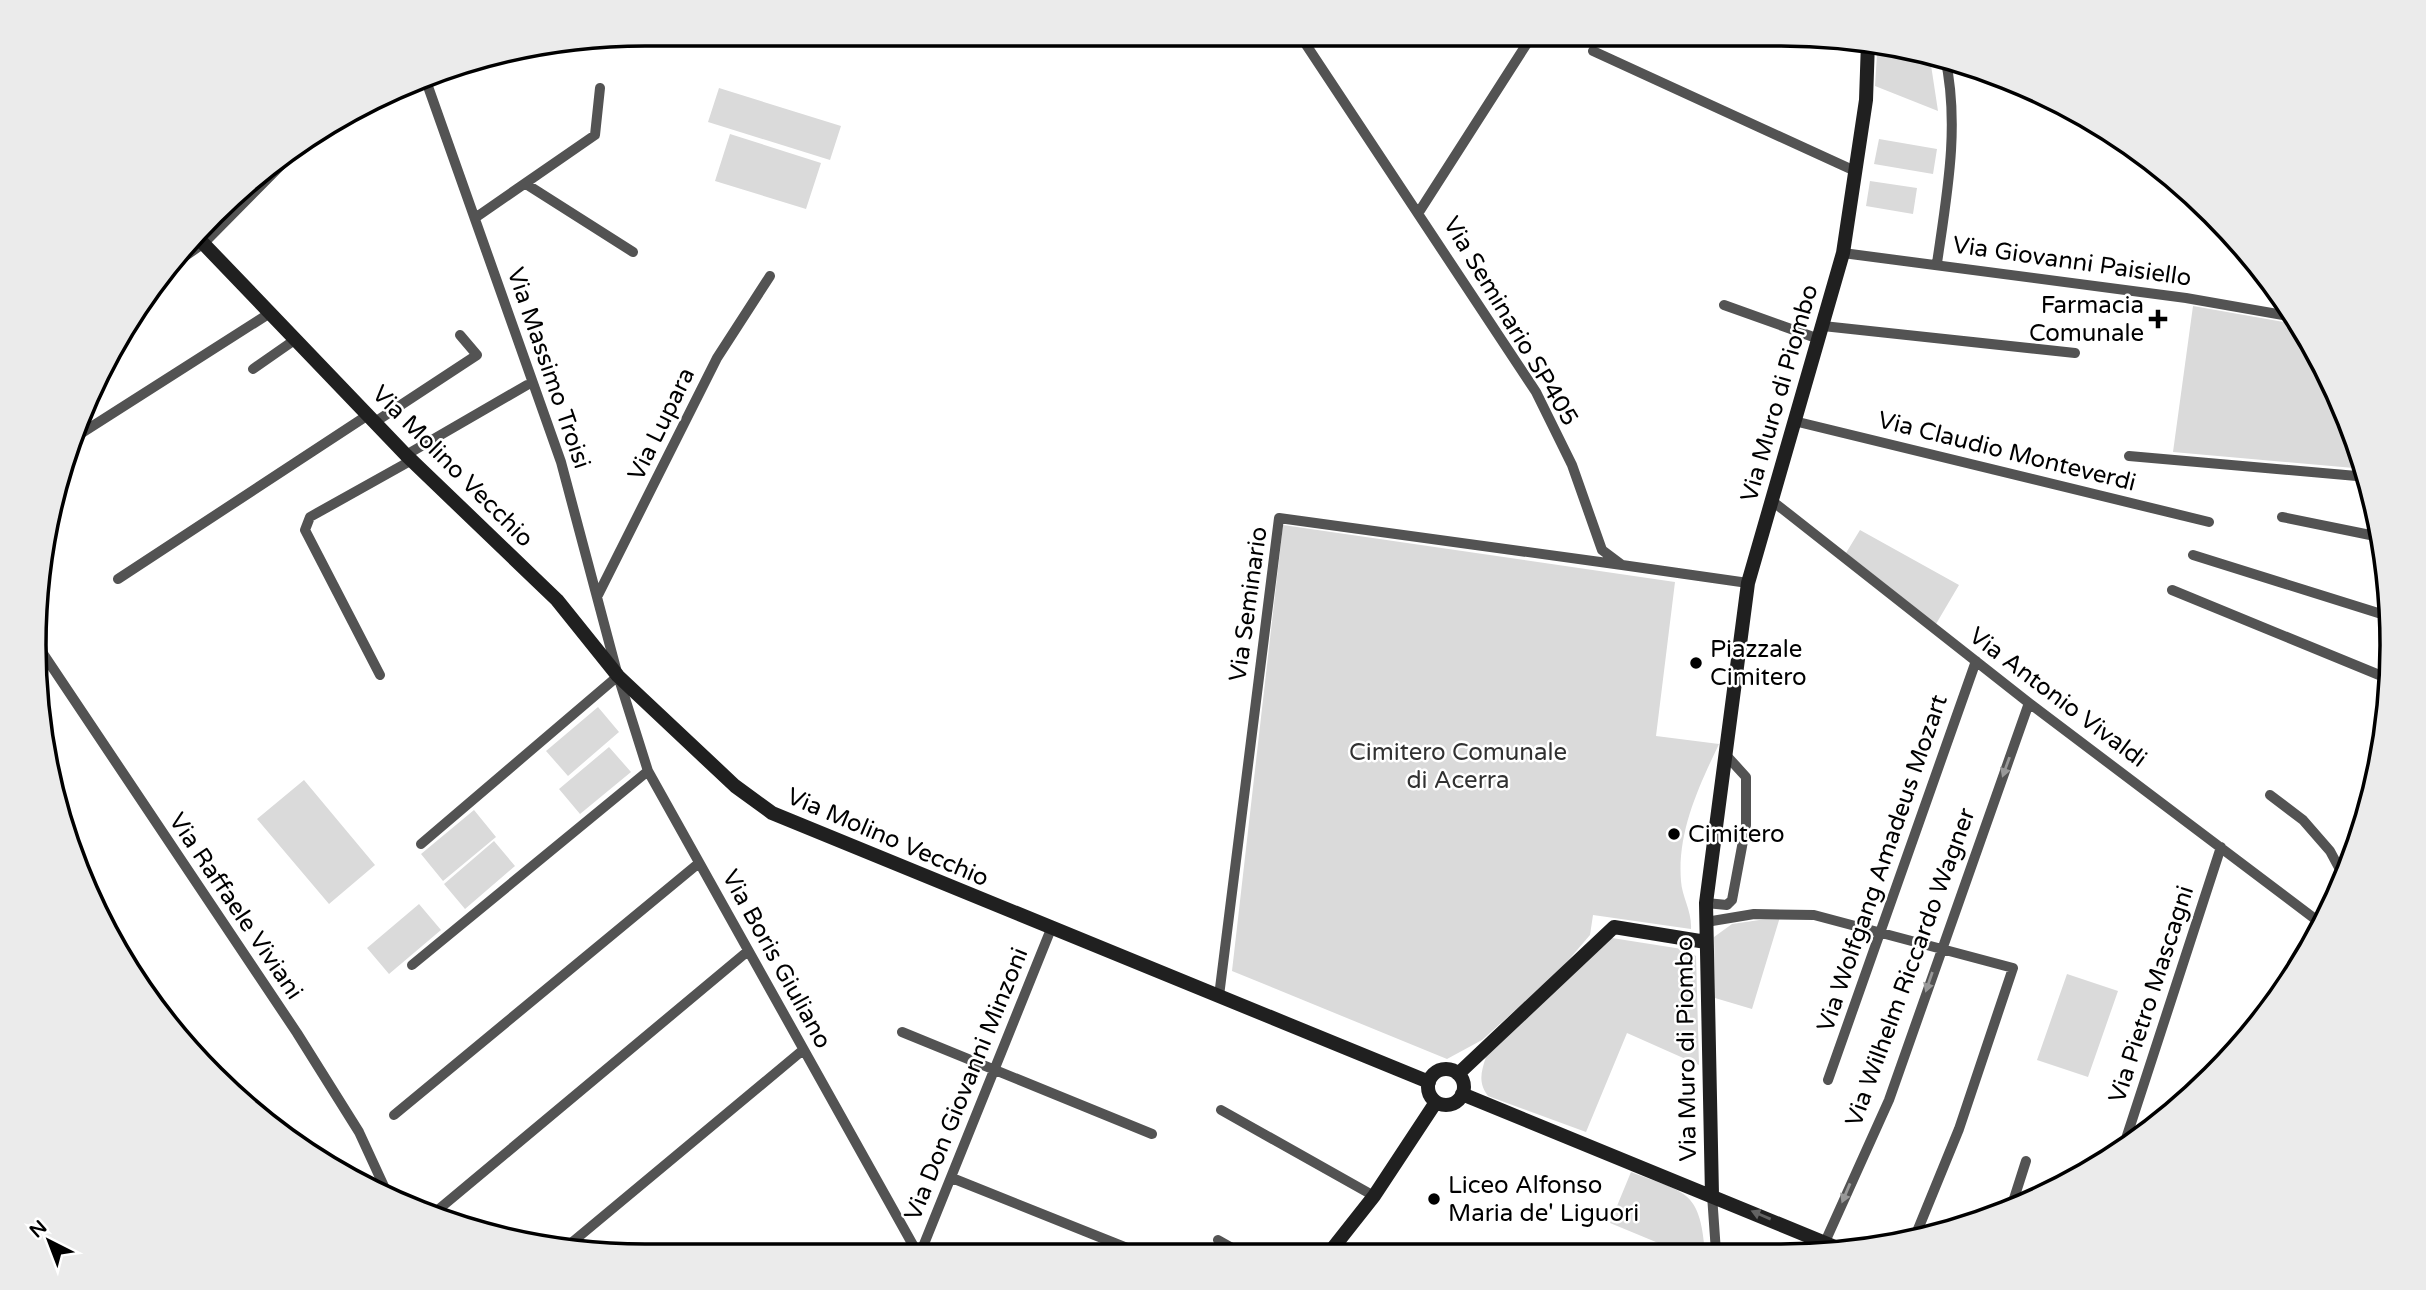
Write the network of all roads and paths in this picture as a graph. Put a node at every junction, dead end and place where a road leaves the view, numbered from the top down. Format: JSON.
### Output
{"nodes":[{"id":1,"x":1307,"y":46,"type":"edge"},
{"id":2,"x":1525,"y":46,"type":"edge"},
{"id":3,"x":1593,"y":51,"type":"dead end"},
{"id":4,"x":1868,"y":52,"type":"edge"},
{"id":5,"x":1947,"y":69,"type":"edge"},
{"id":6,"x":428,"y":86,"type":"edge"},
{"id":7,"x":600,"y":88,"type":"dead end"},
{"id":8,"x":1856,"y":171,"type":"junction"},
{"id":9,"x":526,"y":184,"type":"junction"},
{"id":10,"x":248,"y":196,"type":"edge"},
{"id":11,"x":1419,"y":212,"type":"junction"},
{"id":12,"x":475,"y":218,"type":"junction"},
{"id":13,"x":214,"y":228,"type":"edge"},
{"id":14,"x":202,"y":242,"type":"edge"},
{"id":15,"x":634,"y":251,"type":"dead end"},
{"id":16,"x":1843,"y":253,"type":"junction"},
{"id":17,"x":1937,"y":263,"type":"junction"},
{"id":18,"x":770,"y":275,"type":"dead end"},
{"id":19,"x":1724,"y":305,"type":"dead end"},
{"id":20,"x":270,"y":313,"type":"junction"},
{"id":21,"x":2281,"y":315,"type":"edge"},
{"id":22,"x":1821,"y":332,"type":"junction"},
{"id":23,"x":460,"y":335,"type":"dead end"},
{"id":24,"x":296,"y":339,"type":"junction"},
{"id":25,"x":2076,"y":353,"type":"dead end"},
{"id":26,"x":253,"y":369,"type":"dead end"},
{"id":27,"x":527,"y":385,"type":"dead end"},
{"id":28,"x":371,"y":418,"type":"junction"},
{"id":29,"x":1794,"y":421,"type":"junction"},
{"id":30,"x":85,"y":431,"type":"edge"},
{"id":31,"x":2129,"y":456,"type":"dead end"},
{"id":32,"x":409,"y":457,"type":"junction"},
{"id":33,"x":2356,"y":476,"type":"edge"},
{"id":34,"x":1771,"y":500,"type":"junction"},
{"id":35,"x":2282,"y":517,"type":"dead end"},
{"id":36,"x":2209,"y":522,"type":"dead end"},
{"id":37,"x":2370,"y":535,"type":"edge"},
{"id":38,"x":2193,"y":555,"type":"dead end"},
{"id":39,"x":1622,"y":565,"type":"junction"},
{"id":40,"x":118,"y":579,"type":"dead end"},
{"id":41,"x":1748,"y":583,"type":"junction"},
{"id":42,"x":2172,"y":590,"type":"dead end"},
{"id":43,"x":598,"y":594,"type":"junction"},
{"id":44,"x":2379,"y":613,"type":"edge"},
{"id":45,"x":46,"y":658,"type":"edge"},
{"id":46,"x":1976,"y":661,"type":"junction"},
{"id":47,"x":380,"y":675,"type":"dead end"},
{"id":48,"x":2379,"y":675,"type":"edge"},
{"id":49,"x":618,"y":676,"type":"junction"},
{"id":50,"x":2029,"y":703,"type":"junction"},
{"id":51,"x":1726,"y":755,"type":"junction"},
{"id":52,"x":648,"y":771,"type":"junction"},
{"id":53,"x":2270,"y":795,"type":"dead end"},
{"id":54,"x":421,"y":844,"type":"dead end"},
{"id":55,"x":2221,"y":847,"type":"junction"},
{"id":56,"x":699,"y":863,"type":"junction"},
{"id":57,"x":2338,"y":866,"type":"edge"},
{"id":58,"x":1706,"y":903,"type":"junction"},
{"id":59,"x":2314,"y":918,"type":"edge"},
{"id":60,"x":1706,"y":922,"type":"junction"},
{"id":61,"x":1051,"y":929,"type":"junction"},
{"id":62,"x":1879,"y":931,"type":"junction"},
{"id":63,"x":1706,"y":942,"type":"junction"},
{"id":64,"x":1941,"y":947,"type":"junction"},
{"id":65,"x":748,"y":951,"type":"junction"},
{"id":66,"x":412,"y":965,"type":"dead end"},
{"id":67,"x":1219,"y":996,"type":"junction"},
{"id":68,"x":902,"y":1032,"type":"dead end"},
{"id":69,"x":803,"y":1050,"type":"junction"},
{"id":70,"x":995,"y":1068,"type":"junction"},
{"id":71,"x":1458,"y":1074,"type":"junction"},
{"id":72,"x":1828,"y":1080,"type":"dead end"},
{"id":73,"x":1429,"y":1082,"type":"junction"},
{"id":74,"x":1462,"y":1094,"type":"junction"},
{"id":75,"x":1436,"y":1102,"type":"junction"},
{"id":76,"x":1222,"y":1110,"type":"dead end"},
{"id":77,"x":394,"y":1115,"type":"dead end"},
{"id":78,"x":1152,"y":1134,"type":"dead end"},
{"id":79,"x":2128,"y":1134,"type":"edge"},
{"id":80,"x":2026,"y":1161,"type":"dead end"},
{"id":81,"x":952,"y":1178,"type":"junction"},
{"id":82,"x":383,"y":1184,"type":"edge"},
{"id":83,"x":1712,"y":1195,"type":"junction"},
{"id":84,"x":1374,"y":1196,"type":"junction"},
{"id":85,"x":2015,"y":1197,"type":"edge"},
{"id":86,"x":440,"y":1208,"type":"edge"},
{"id":87,"x":1918,"y":1228,"type":"edge"},
{"id":88,"x":575,"y":1240,"type":"edge"},
{"id":89,"x":1218,"y":1240,"type":"dead end"},
{"id":90,"x":1825,"y":1242,"type":"joint"},
{"id":91,"x":913,"y":1244,"type":"edge"},
{"id":92,"x":923,"y":1244,"type":"edge"},
{"id":93,"x":1117,"y":1244,"type":"edge"},
{"id":94,"x":1225,"y":1244,"type":"edge"},
{"id":95,"x":1336,"y":1244,"type":"edge"},
{"id":96,"x":1715,"y":1244,"type":"edge"}],
"edges":[{"from":1,"to":11,"type":"street","name":"Via Seminario SP405"},
{"from":2,"to":11,"type":"street"},
{"from":3,"to":8,"type":"street"},
{"from":4,"to":8,"type":"street","name":"Via Muro di Piombo"},
{"from":5,"to":17,"type":"street"},
{"from":6,"to":12,"type":"street","name":"Via Massimo Troisi"},
{"from":7,"to":9,"type":"street"},
{"from":8,"to":16,"type":"street","name":"Via Muro di Piombo"},
{"from":9,"to":12,"type":"street"},
{"from":9,"to":15,"type":"street"},
{"from":10,"to":13,"type":"street"},
{"from":11,"to":39,"type":"street","name":"Via Seminario SP405"},
{"from":12,"to":43,"type":"street","name":"Via Massimo Troisi"},
{"from":14,"to":20,"type":"street","name":"Via Molino Vecchio"},
{"from":16,"to":17,"type":"street","name":"Via Giovanni Paisiello"},
{"from":16,"to":22,"type":"street","name":"Via Muro di Piombo"},
{"from":17,"to":21,"type":"street","name":"Via Giovanni Paisiello"},
{"from":18,"to":43,"type":"street","name":"Via Lupara"},
{"from":19,"to":22,"type":"street"},
{"from":20,"to":24,"type":"street","name":"Via Molino Vecchio"},
{"from":20,"to":30,"type":"street"},
{"from":22,"to":25,"type":"street"},
{"from":22,"to":29,"type":"street","name":"Via Muro di Piombo"},
{"from":23,"to":28,"type":"street"},
{"from":24,"to":26,"type":"street"},
{"from":24,"to":28,"type":"street","name":"Via Molino Vecchio"},
{"from":27,"to":32,"type":"street"},
{"from":28,"to":32,"type":"street","name":"Via Molino Vecchio"},
{"from":28,"to":40,"type":"street"},
{"from":29,"to":34,"type":"street","name":"Via Muro di Piombo"},
{"from":29,"to":36,"type":"street","name":"Via Claudio Monteverdi"},
{"from":31,"to":33,"type":"street"},
{"from":32,"to":47,"type":"street"},
{"from":32,"to":49,"type":"street","name":"Via Molino Vecchio"},
{"from":34,"to":41,"type":"street","name":"Via Muro di Piombo"},
{"from":34,"to":46,"type":"street","name":"Via Antonio Vivaldi"},
{"from":35,"to":37,"type":"street"},
{"from":38,"to":44,"type":"street"},
{"from":39,"to":41,"type":"street"},
{"from":39,"to":67,"type":"street","name":"Via Seminario"},
{"from":41,"to":51,"type":"street","name":"Via Muro di Piombo"},
{"from":42,"to":48,"type":"street"},
{"from":43,"to":49,"type":"street","name":"Via Massimo Troisi"},
{"from":45,"to":82,"type":"street","name":"Via Raffaele Viviani"},
{"from":46,"to":50,"type":"street","name":"Via Antonio Vivaldi"},
{"from":46,"to":62,"type":"street","name":"Via Wolfgang Amadeus Mozart"},
{"from":49,"to":52,"type":"street","name":"Via Boris Giuliano"},
{"from":49,"to":54,"type":"street"},
{"from":49,"to":61,"type":"street","name":"Via Molino Vecchio"},
{"from":50,"to":55,"type":"street","name":"Via Antonio Vivaldi"},
{"from":50,"to":64,"type":"street","name":"Via Wilhelm Riccardo Wagner","one_way":true},
{"from":51,"to":58,"type":"street","name":"Via Muro di Piombo"},
{"from":51,"to":58,"type":"street","name":"Via Muro di Piombo"},
{"from":52,"to":56,"type":"street","name":"Via Boris Giuliano"},
{"from":52,"to":66,"type":"street"},
{"from":53,"to":57,"type":"street"},
{"from":55,"to":59,"type":"street","name":"Via Antonio Vivaldi"},
{"from":55,"to":79,"type":"street","name":"Via Pietro Mascagni"},
{"from":56,"to":65,"type":"street","name":"Via Boris Giuliano"},
{"from":56,"to":77,"type":"street"},
{"from":58,"to":60,"type":"street","name":"Via Muro di Piombo"},
{"from":60,"to":62,"type":"street"},
{"from":60,"to":63,"type":"street","name":"Via Muro di Piombo"},
{"from":61,"to":67,"type":"street","name":"Via Molino Vecchio"},
{"from":61,"to":70,"type":"street","name":"Via Don Giovanni Minzoni"},
{"from":62,"to":64,"type":"street"},
{"from":62,"to":72,"type":"street","name":"Via Wolfgang Amadeus Mozart"},
{"from":63,"to":71,"type":"street"},
{"from":63,"to":83,"type":"street","name":"Via Muro di Piombo"},
{"from":64,"to":87,"type":"street"},
{"from":64,"to":90,"type":"street","name":"Via Wilhelm Riccardo Wagner","one_way":true},
{"from":65,"to":69,"type":"street","name":"Via Boris Giuliano"},
{"from":65,"to":86,"type":"street"},
{"from":67,"to":73,"type":"street","name":"Via Molino Vecchio"},
{"from":68,"to":70,"type":"street"},
{"from":69,"to":88,"type":"street"},
{"from":69,"to":91,"type":"street","name":"Via Boris Giuliano"},
{"from":70,"to":78,"type":"street"},
{"from":70,"to":81,"type":"street","name":"Via Don Giovanni Minzoni"},
{"from":71,"to":73,"type":"street"},
{"from":71,"to":74,"type":"street"},
{"from":73,"to":75,"type":"street"},
{"from":74,"to":75,"type":"street"},
{"from":74,"to":83,"type":"street"},
{"from":75,"to":84,"type":"street"},
{"from":76,"to":84,"type":"street"},
{"from":80,"to":85,"type":"street"},
{"from":81,"to":92,"type":"street","name":"Via Don Giovanni Minzoni"},
{"from":81,"to":93,"type":"street"},
{"from":90,"to":83,"type":"street","one_way":true},
{"from":83,"to":96,"type":"street"},
{"from":84,"to":95,"type":"street"},
{"from":89,"to":94,"type":"street"}]}
